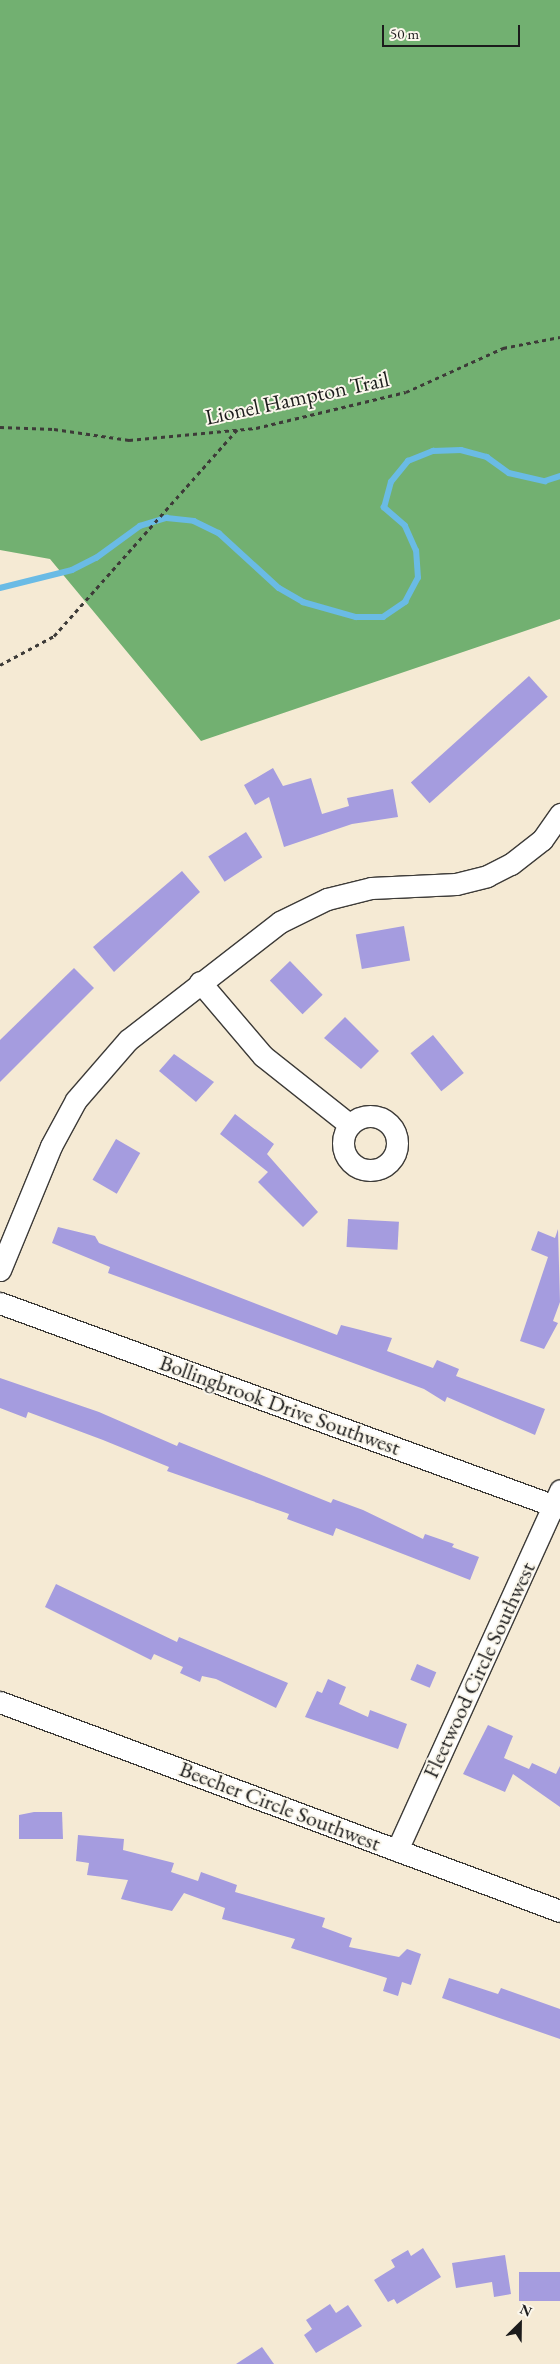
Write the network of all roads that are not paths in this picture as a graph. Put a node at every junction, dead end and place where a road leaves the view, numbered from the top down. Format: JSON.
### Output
{"nodes":[{"id":1,"x":560,"y":814,"type":"edge"},
{"id":2,"x":200,"y":982,"type":"junction"},
{"id":3,"x":350,"y":1125,"type":"dead end"},
{"id":4,"x":0,"y":1270,"type":"edge"},
{"id":5,"x":0,"y":1303,"type":"edge"},
{"id":6,"x":558,"y":1501,"type":"edge"},
{"id":7,"x":0,"y":1702,"type":"edge"},
{"id":8,"x":397,"y":1850,"type":"junction"},
{"id":9,"x":560,"y":1910,"type":"edge"}],
"edges":[{"from":1,"to":2,"type":"street"},
{"from":2,"to":3,"type":"street"},
{"from":2,"to":4,"type":"street"},
{"from":5,"to":6,"type":"street","name":"Bollingbrook Drive Southwest"},
{"from":6,"to":8,"type":"street","name":"Fleetwood Circle Southwest"},
{"from":7,"to":8,"type":"street","name":"Beecher Circle Southwest"},
{"from":8,"to":9,"type":"street","name":"Beecher Circle Southwest"}]}
